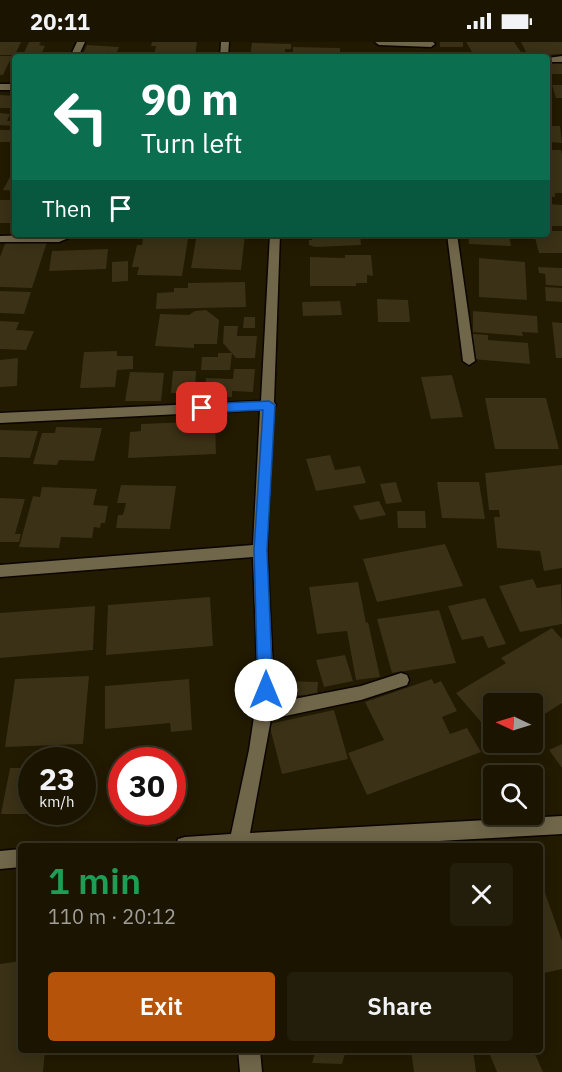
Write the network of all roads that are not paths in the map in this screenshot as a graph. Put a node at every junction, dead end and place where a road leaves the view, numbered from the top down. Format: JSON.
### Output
{"nodes":[{"id":1,"x":379,"y":42,"type":"edge"},
{"id":2,"x":432,"y":46,"type":"edge"},
{"id":3,"x":62,"y":237,"type":"edge"},
{"id":4,"x":275,"y":237,"type":"edge"},
{"id":5,"x":452,"y":237,"type":"edge"},
{"id":6,"x":0,"y":239,"type":"edge"},
{"id":7,"x":469,"y":361,"type":"dead end"},
{"id":8,"x":269,"y":405,"type":"junction"},
{"id":9,"x":0,"y":418,"type":"edge"},
{"id":10,"x":260,"y":550,"type":"junction"},
{"id":11,"x":0,"y":571,"type":"edge"},
{"id":12,"x":401,"y":680,"type":"dead end"},
{"id":13,"x":263,"y":713,"type":"junction"},
{"id":14,"x":562,"y":825,"type":"edge"},
{"id":15,"x":238,"y":843,"type":"edge"},
{"id":16,"x":255,"y":843,"type":"edge"},
{"id":17,"x":18,"y":858,"type":"edge"},
{"id":18,"x":0,"y":860,"type":"edge"},
{"id":19,"x":249,"y":1053,"type":"edge"},
{"id":20,"x":251,"y":1072,"type":"edge"}],
"edges":[{"from":1,"to":2,"type":"street"},
{"from":3,"to":6,"type":"street"},
{"from":4,"to":8,"type":"street"},
{"from":5,"to":7,"type":"street"},
{"from":8,"to":9,"type":"street"},
{"from":8,"to":10,"type":"street"},
{"from":10,"to":11,"type":"street"},
{"from":10,"to":13,"type":"street"},
{"from":12,"to":13,"type":"street"},
{"from":13,"to":15,"type":"street"},
{"from":14,"to":16,"type":"street"},
{"from":17,"to":18,"type":"street"},
{"from":19,"to":20,"type":"street"}]}
